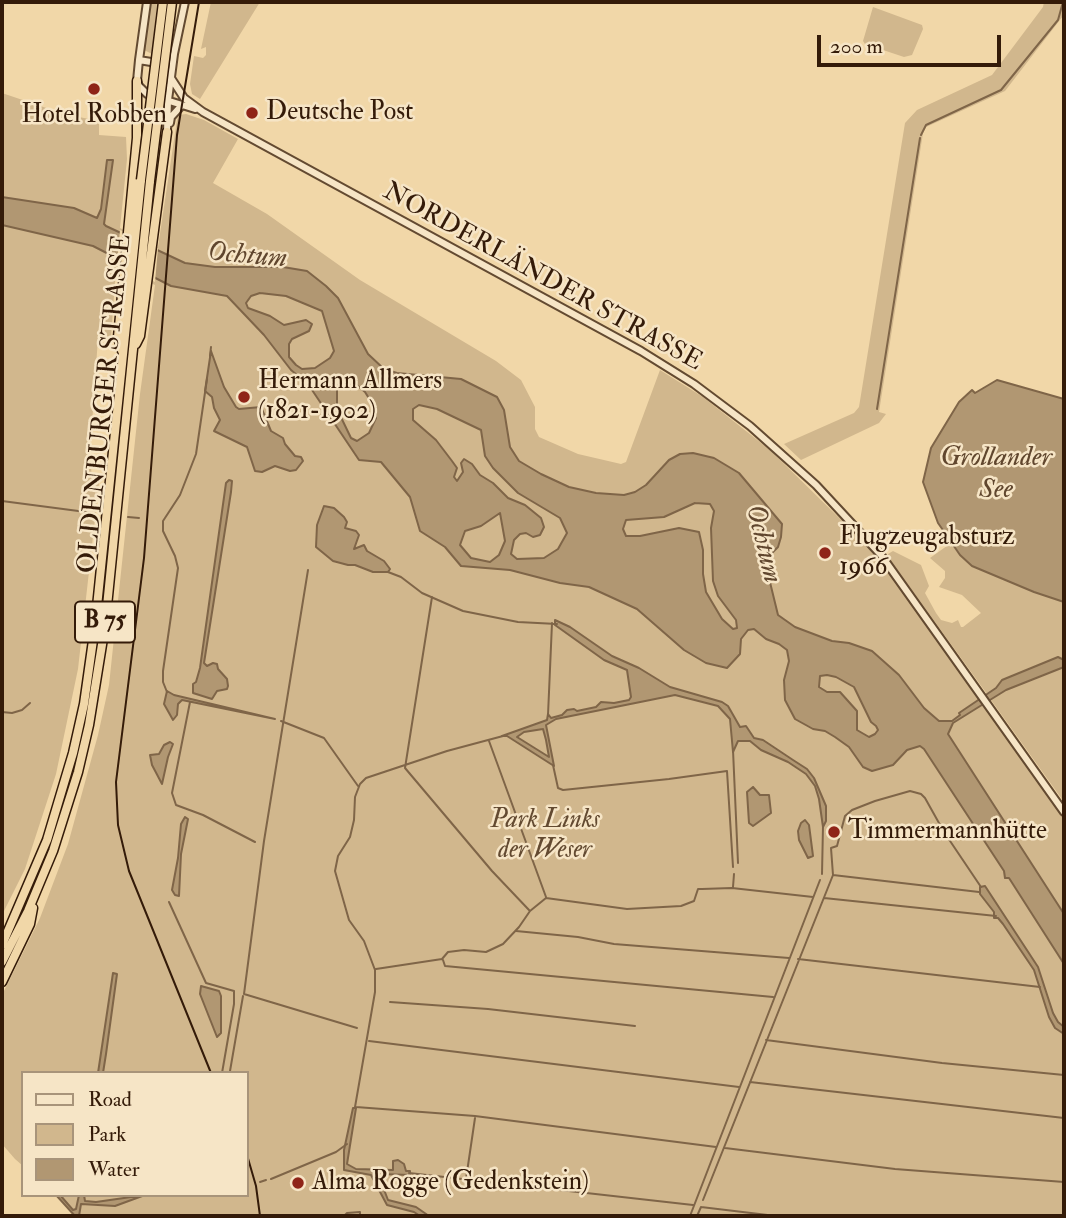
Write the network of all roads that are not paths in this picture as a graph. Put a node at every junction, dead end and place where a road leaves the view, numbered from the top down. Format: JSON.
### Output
{"nodes":[{"id":1,"x":147,"y":2,"type":"edge"},
{"id":2,"x":163,"y":2,"type":"edge"},
{"id":3,"x":172,"y":2,"type":"edge"},
{"id":4,"x":185,"y":2,"type":"edge"},
{"id":5,"x":139,"y":60,"type":"junction"},
{"id":6,"x":171,"y":79,"type":"junction"},
{"id":7,"x":137,"y":81,"type":"junction"},
{"id":8,"x":168,"y":100,"type":"junction"},
{"id":9,"x":182,"y":105,"type":"junction"},
{"id":10,"x":203,"y":112,"type":"junction"},
{"id":11,"x":167,"y":132,"type":"junction"},
{"id":12,"x":145,"y":180,"type":"junction"},
{"id":13,"x":131,"y":233,"type":"junction"},
{"id":14,"x":148,"y":242,"type":"junction"},
{"id":15,"x":135,"y":275,"type":"junction"},
{"id":16,"x":1064,"y":812,"type":"edge"},
{"id":17,"x":37,"y":892,"type":"junction"},
{"id":18,"x":2,"y":944,"type":"edge"},
{"id":19,"x":2,"y":962,"type":"edge"},
{"id":20,"x":2,"y":982,"type":"edge"}],
"edges":[{"from":1,"to":5,"type":"street"},
{"from":2,"to":12,"type":"highway","name":"OLDENBURGER STRASSE","number":"B 75","bridge":true},
{"from":3,"to":12,"type":"highway","name":"OLDENBURGER STRASSE","number":"B 75","bridge":true},
{"from":4,"to":6,"type":"street"},
{"from":5,"to":6,"type":"street","name":"NORDERLÄNDER STRASSE"},
{"from":5,"to":7,"type":"street"},
{"from":6,"to":8,"type":"street"},
{"from":6,"to":10,"type":"street","name":"NORDERLÄNDER STRASSE"},
{"from":7,"to":8,"type":"street","name":"NORDERLÄNDER STRASSE"},
{"from":7,"to":13,"type":"highway"},
{"from":8,"to":9,"type":"street","name":"NORDERLÄNDER STRASSE"},
{"from":8,"to":11,"type":"street"},
{"from":9,"to":10,"type":"street","name":"NORDERLÄNDER STRASSE"},
{"from":9,"to":11,"type":"street"},
{"from":10,"to":16,"type":"street","name":"NORDERLÄNDER STRASSE"},
{"from":11,"to":14,"type":"highway"},
{"from":12,"to":13,"type":"highway","name":"OLDENBURGER STRASSE","number":"B 75"},
{"from":12,"to":14,"type":"highway","name":"OLDENBURGER STRASSE","number":"B 75"},
{"from":13,"to":15,"type":"highway","name":"OLDENBURGER STRASSE","number":"B 75"},
{"from":14,"to":15,"type":"highway","name":"OLDENBURGER STRASSE","number":"B 75"},
{"from":15,"to":17,"type":"highway","name":"OLDENBURGER STRASSE","number":"B 75"},
{"from":15,"to":18,"type":"highway","name":"OLDENBURGER STRASSE","number":"B 75"},
{"from":17,"to":19,"type":"highway","name":"OLDENBURGER STRASSE","number":"B 75"},
{"from":17,"to":20,"type":"highway"}]}
